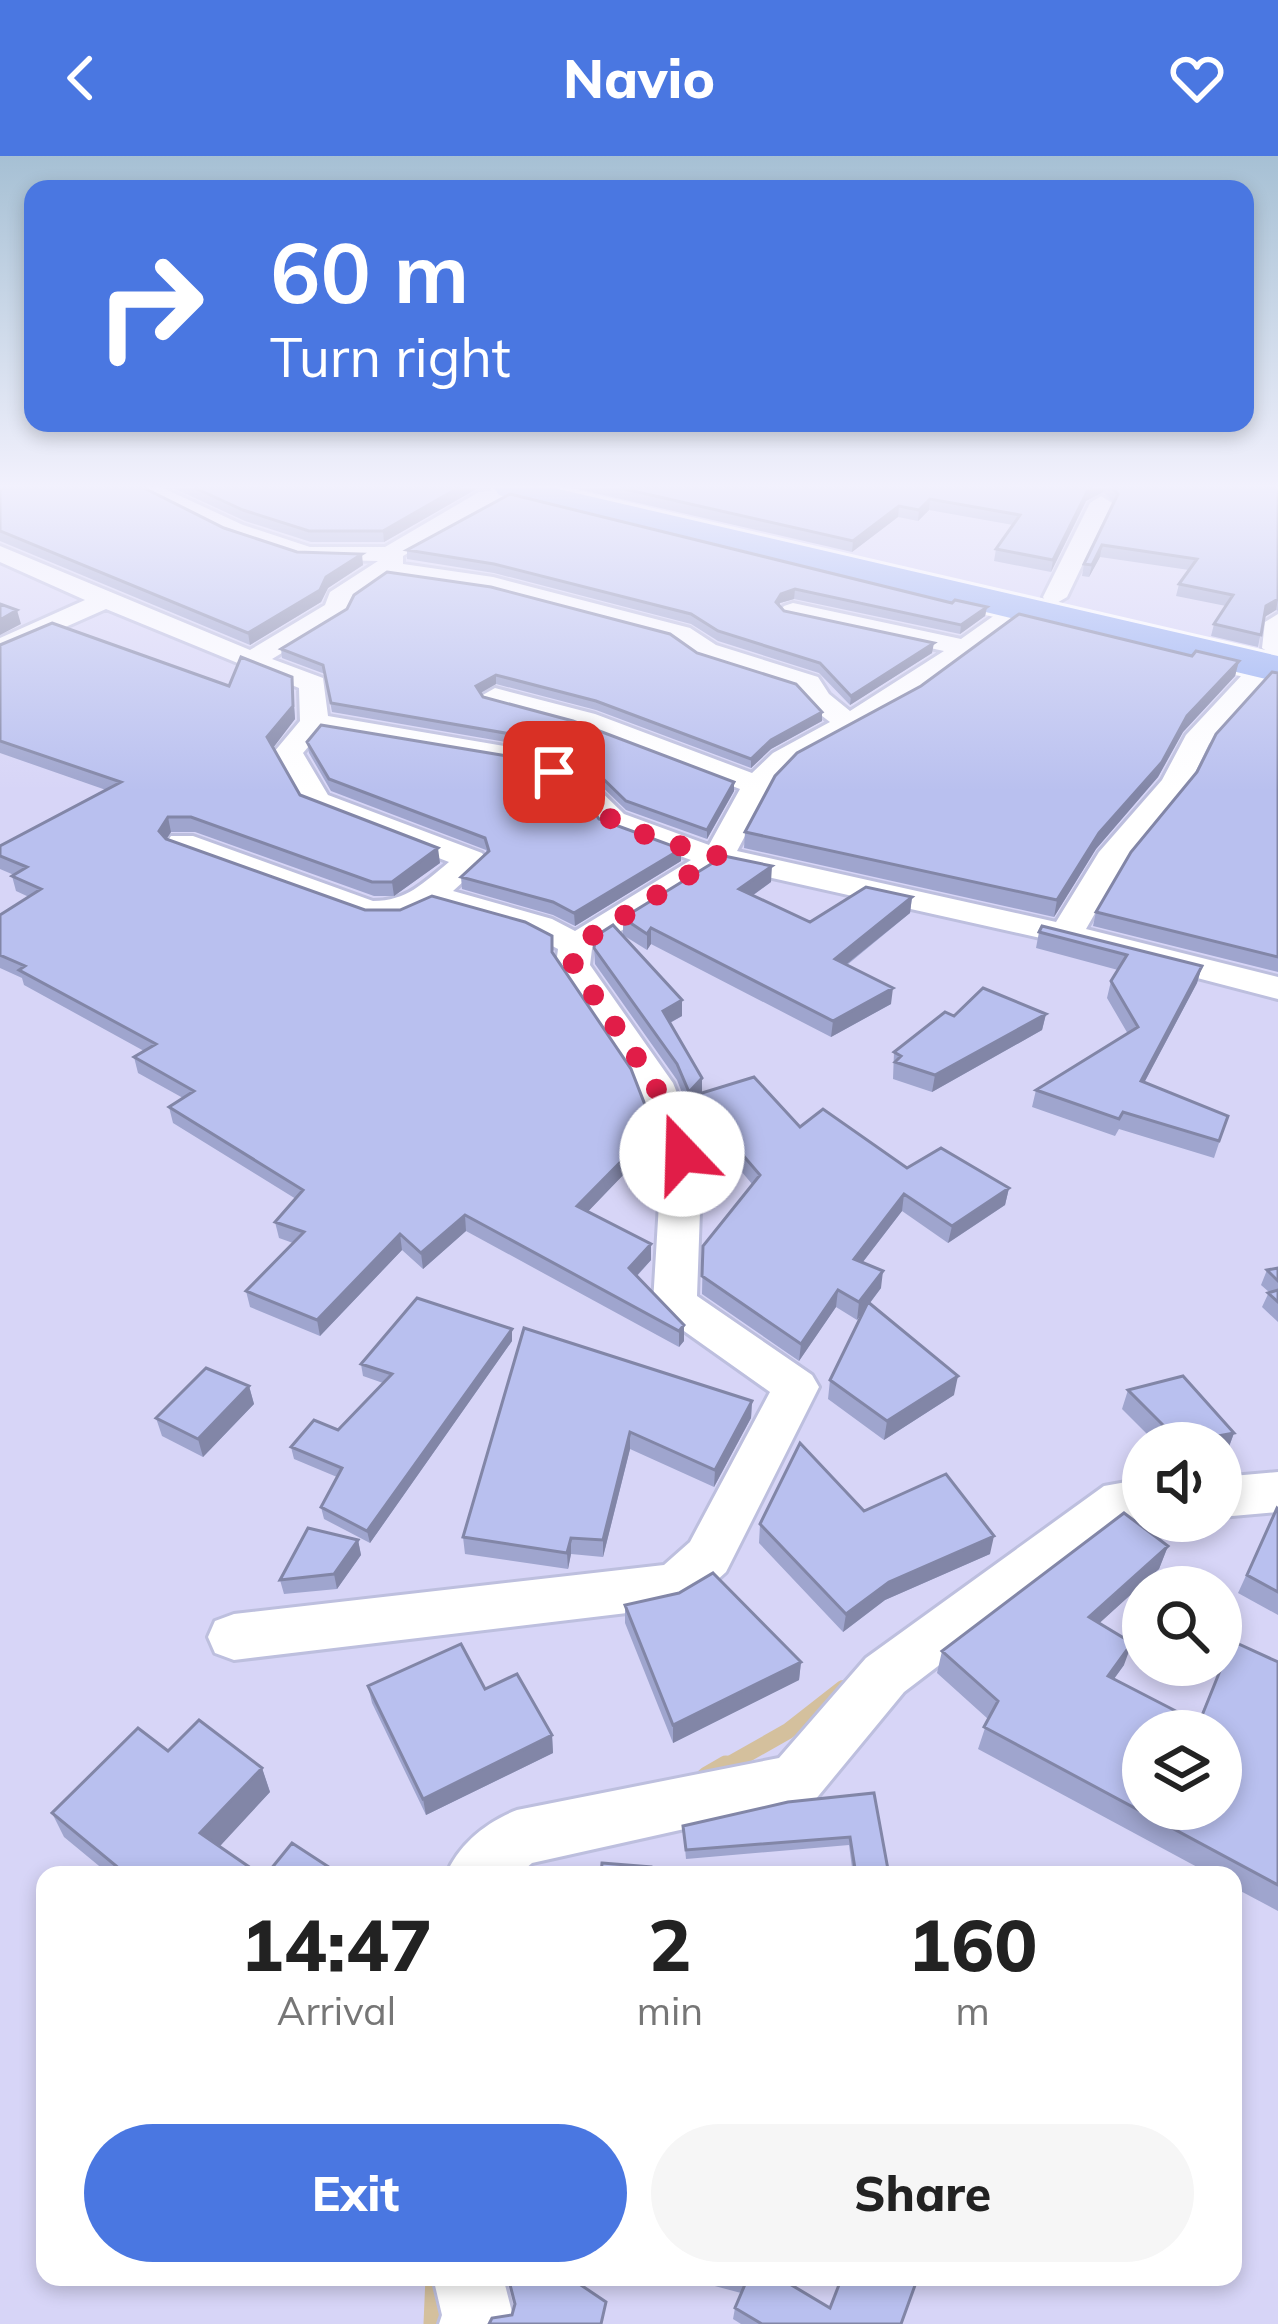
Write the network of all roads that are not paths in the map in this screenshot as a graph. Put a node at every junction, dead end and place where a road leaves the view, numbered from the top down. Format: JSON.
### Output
{"nodes":[{"id":1,"x":67,"y":589,"type":"edge"},
{"id":2,"x":350,"y":589,"type":"edge"},
{"id":3,"x":513,"y":589,"type":"edge"},
{"id":4,"x":974,"y":589,"type":"edge"},
{"id":5,"x":982,"y":589,"type":"edge"},
{"id":6,"x":1046,"y":589,"type":"edge"},
{"id":7,"x":106,"y":600,"type":"junction"},
{"id":8,"x":1037,"y":603,"type":"junction"},
{"id":9,"x":793,"y":611,"type":"edge"},
{"id":10,"x":0,"y":648,"type":"edge"},
{"id":11,"x":965,"y":648,"type":"junction"},
{"id":12,"x":1275,"y":651,"type":"edge"},
{"id":13,"x":253,"y":659,"type":"junction"},
{"id":14,"x":495,"y":696,"type":"edge"},
{"id":15,"x":846,"y":721,"type":"junction"},
{"id":16,"x":314,"y":722,"type":"junction"},
{"id":17,"x":758,"y":785,"type":"junction"},
{"id":18,"x":182,"y":843,"type":"edge"},
{"id":19,"x":719,"y":856,"type":"junction"},
{"id":20,"x":429,"y":895,"type":"junction"},
{"id":21,"x":1066,"y":934,"type":"junction"},
{"id":22,"x":576,"y":946,"type":"junction"},
{"id":23,"x":1278,"y":988,"type":"edge"},
{"id":24,"x":1278,"y":1492,"type":"edge"},
{"id":25,"x":1242,"y":1495,"type":"edge"},
{"id":26,"x":1122,"y":1500,"type":"edge"},
{"id":27,"x":234,"y":1637,"type":"dead end"},
{"id":28,"x":485,"y":1866,"type":"edge"},
{"id":29,"x":470,"y":2286,"type":"edge"},
{"id":30,"x":474,"y":2324,"type":"edge"}],
"edges":[{"from":1,"to":7,"type":"street"},
{"from":2,"to":13,"type":"street"},
{"from":3,"to":15,"type":"street"},
{"from":4,"to":8,"type":"highway"},
{"from":5,"to":8,"type":"highway"},
{"from":6,"to":8,"type":"street"},
{"from":7,"to":10,"type":"street"},
{"from":7,"to":13,"type":"street"},
{"from":8,"to":11,"type":"street"},
{"from":8,"to":12,"type":"highway"},
{"from":9,"to":11,"type":"street"},
{"from":11,"to":15,"type":"street"},
{"from":12,"to":21,"type":"street"},
{"from":13,"to":16,"type":"street"},
{"from":14,"to":17,"type":"street"},
{"from":15,"to":17,"type":"street"},
{"from":16,"to":19,"type":"street"},
{"from":16,"to":20,"type":"street"},
{"from":17,"to":19,"type":"street"},
{"from":18,"to":20,"type":"street"},
{"from":19,"to":21,"type":"street"},
{"from":19,"to":22,"type":"street"},
{"from":20,"to":22,"type":"street"},
{"from":21,"to":23,"type":"street"},
{"from":22,"to":27,"type":"street"},
{"from":24,"to":25,"type":"street"},
{"from":26,"to":28,"type":"street"},
{"from":29,"to":30,"type":"street"}]}
